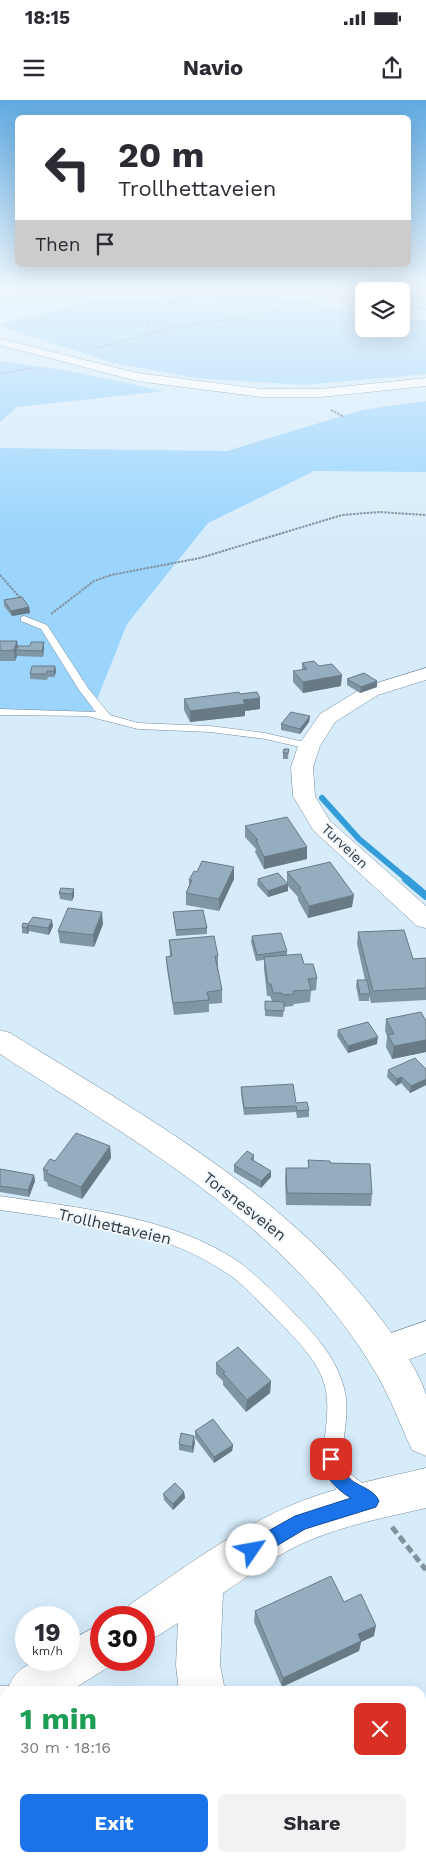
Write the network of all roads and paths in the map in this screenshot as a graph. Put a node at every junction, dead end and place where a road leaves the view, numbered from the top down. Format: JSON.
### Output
{"nodes":[{"id":1,"x":106,"y":369,"type":"edge"},
{"id":2,"x":426,"y":382,"type":"edge"},
{"id":3,"x":426,"y":515,"type":"edge"},
{"id":4,"x":0,"y":575,"type":"edge"},
{"id":5,"x":24,"y":619,"type":"dead end"},
{"id":6,"x":44,"y":627,"type":"junction"},
{"id":7,"x":426,"y":674,"type":"edge"},
{"id":8,"x":0,"y":712,"type":"edge"},
{"id":9,"x":106,"y":717,"type":"junction"},
{"id":10,"x":308,"y":746,"type":"junction"},
{"id":11,"x":426,"y":920,"type":"edge"},
{"id":12,"x":0,"y":1040,"type":"edge"},
{"id":13,"x":0,"y":1203,"type":"edge"},
{"id":14,"x":426,"y":1337,"type":"edge"},
{"id":15,"x":384,"y":1352,"type":"junction"},
{"id":16,"x":426,"y":1436,"type":"edge"},
{"id":17,"x":426,"y":1488,"type":"edge"},
{"id":18,"x":370,"y":1501,"type":"junction"},
{"id":19,"x":426,"y":1570,"type":"edge"},
{"id":20,"x":202,"y":1584,"type":"junction"},
{"id":21,"x":155,"y":1613,"type":"edge"},
{"id":22,"x":90,"y":1653,"type":"edge"},
{"id":23,"x":37,"y":1686,"type":"edge"},
{"id":24,"x":201,"y":1686,"type":"edge"}],
"edges":[{"from":1,"to":2,"type":"street"},
{"from":3,"to":6,"type":"path"},
{"from":4,"to":6,"type":"path"},
{"from":5,"to":6,"type":"lane"},
{"from":6,"to":9,"type":"lane"},
{"from":7,"to":10,"type":"street","name":"Turveien"},
{"from":8,"to":9,"type":"lane"},
{"from":9,"to":10,"type":"lane"},
{"from":10,"to":11,"type":"street","name":"Turveien"},
{"from":12,"to":15,"type":"street","name":"Torsnesveien"},
{"from":13,"to":18,"type":"lane","name":"Trollhettaveien"},
{"from":14,"to":15,"type":"street"},
{"from":15,"to":16,"type":"street","name":"Torsnesveien"},
{"from":17,"to":18,"type":"street"},
{"from":18,"to":19,"type":"path"},
{"from":18,"to":20,"type":"street"},
{"from":20,"to":21,"type":"street"},
{"from":20,"to":24,"type":"street"},
{"from":22,"to":23,"type":"street"}]}
